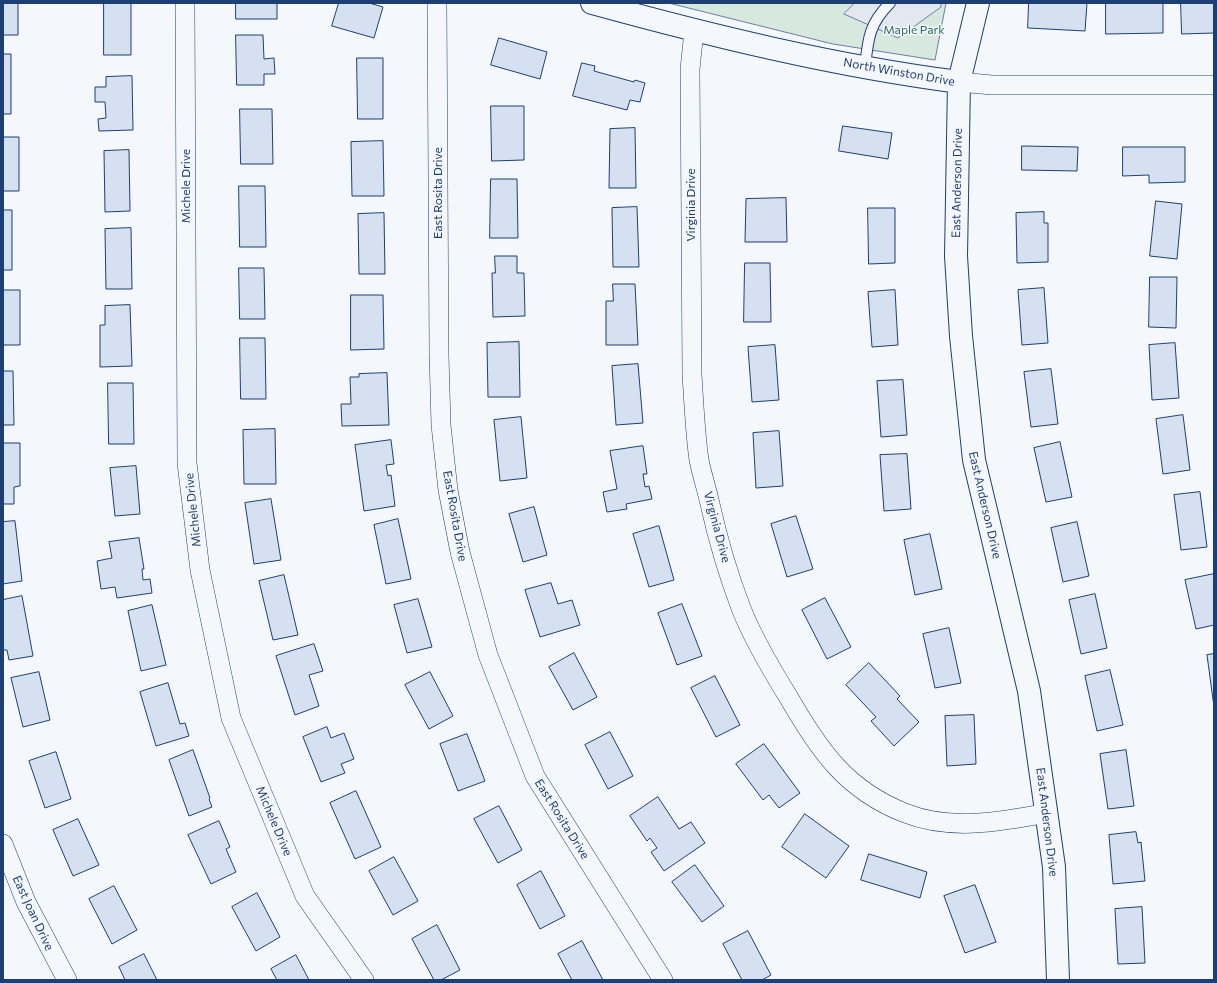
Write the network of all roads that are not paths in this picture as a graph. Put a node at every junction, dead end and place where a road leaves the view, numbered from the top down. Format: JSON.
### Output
{"nodes":[{"id":1,"x":186,"y":3,"type":"edge"},
{"id":2,"x":437,"y":3,"type":"edge"},
{"id":3,"x":592,"y":3,"type":"edge"},
{"id":4,"x":890,"y":3,"type":"edge"},
{"id":5,"x":978,"y":3,"type":"edge"},
{"id":6,"x":694,"y":31,"type":"junction"},
{"id":7,"x":865,"y":67,"type":"junction"},
{"id":8,"x":959,"y":82,"type":"junction"},
{"id":9,"x":1214,"y":85,"type":"edge"},
{"id":10,"x":1047,"y":813,"type":"junction"},
{"id":11,"x":3,"y":844,"type":"edge"},
{"id":12,"x":66,"y":980,"type":"edge"},
{"id":13,"x":364,"y":980,"type":"edge"},
{"id":14,"x":662,"y":980,"type":"edge"},
{"id":15,"x":1058,"y":980,"type":"edge"}],
"edges":[{"from":1,"to":13,"type":"street","name":"Michele Drive"},
{"from":2,"to":14,"type":"street","name":"East Rosita Drive"},
{"from":3,"to":6,"type":"street","name":"North Winston Drive"},
{"from":4,"to":7,"type":"lane"},
{"from":5,"to":8,"type":"street","name":"East Anderson Drive"},
{"from":6,"to":7,"type":"street","name":"North Winston Drive"},
{"from":6,"to":10,"type":"street","name":"Virginia Drive"},
{"from":7,"to":8,"type":"street","name":"North Winston Drive"},
{"from":8,"to":9,"type":"street","name":"North Winston Drive"},
{"from":8,"to":10,"type":"street","name":"East Anderson Drive"},
{"from":10,"to":15,"type":"street","name":"East Anderson Drive"},
{"from":11,"to":12,"type":"street","name":"East Joan Drive"}]}
